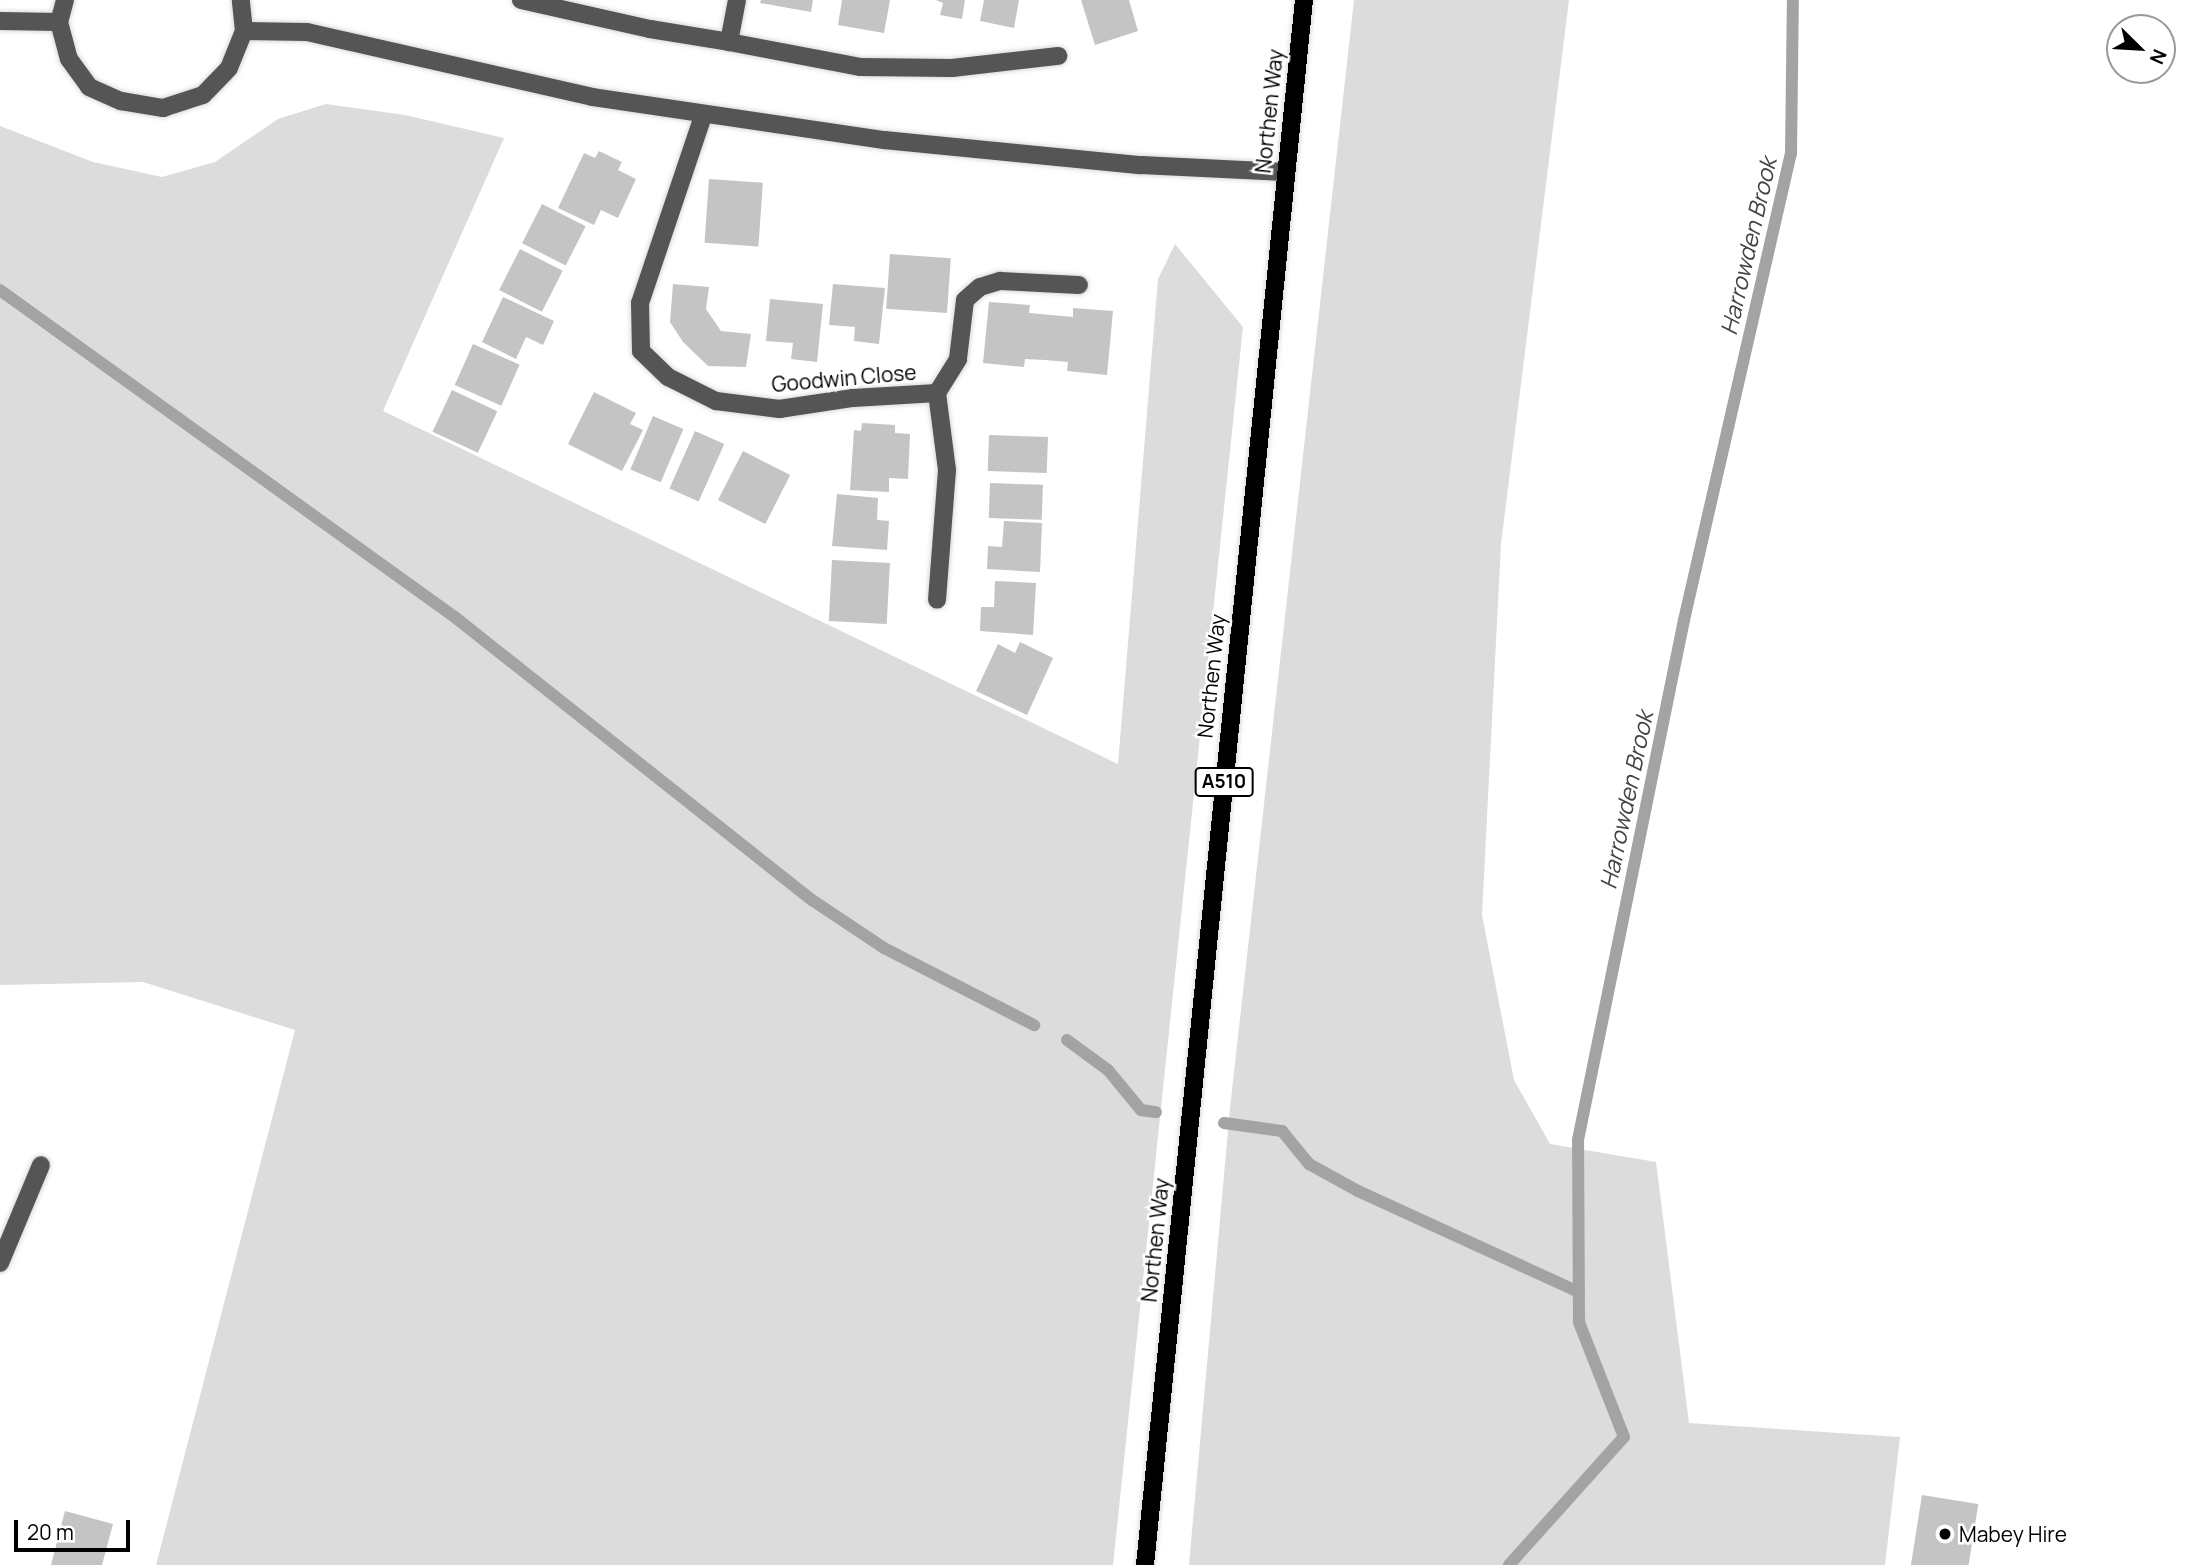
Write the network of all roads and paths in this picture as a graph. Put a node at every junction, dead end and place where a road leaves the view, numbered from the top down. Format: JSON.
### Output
{"nodes":[{"id":1,"x":65,"y":0,"type":"edge"},
{"id":2,"x":241,"y":0,"type":"edge"},
{"id":3,"x":521,"y":0,"type":"edge"},
{"id":4,"x":1304,"y":0,"type":"edge"},
{"id":5,"x":736,"y":2,"type":"edge"},
{"id":6,"x":0,"y":22,"type":"edge"},
{"id":7,"x":59,"y":22,"type":"junction"},
{"id":8,"x":244,"y":31,"type":"junction"},
{"id":9,"x":729,"y":42,"type":"junction"},
{"id":10,"x":1058,"y":56,"type":"dead end"},
{"id":11,"x":703,"y":116,"type":"junction"},
{"id":12,"x":1285,"y":172,"type":"junction"},
{"id":13,"x":1079,"y":285,"type":"dead end"},
{"id":14,"x":937,"y":393,"type":"junction"},
{"id":15,"x":937,"y":600,"type":"dead end"},
{"id":16,"x":41,"y":1165,"type":"dead end"},
{"id":17,"x":0,"y":1263,"type":"edge"},
{"id":18,"x":1144,"y":1565,"type":"edge"}],
"edges":[{"from":1,"to":7,"type":"street"},
{"from":2,"to":8,"type":"street"},
{"from":3,"to":9,"type":"street"},
{"from":4,"to":12,"type":"main road","name":"Northen Way","number":"A510"},
{"from":5,"to":9,"type":"street"},
{"from":6,"to":7,"type":"street"},
{"from":7,"to":8,"type":"street"},
{"from":8,"to":11,"type":"street"},
{"from":9,"to":10,"type":"street"},
{"from":11,"to":12,"type":"street"},
{"from":11,"to":14,"type":"street","name":"Goodwin Close"},
{"from":12,"to":18,"type":"main road","name":"Northen Way","number":"A510"},
{"from":13,"to":14,"type":"street"},
{"from":14,"to":15,"type":"street","name":"Goodwin Close"},
{"from":16,"to":17,"type":"street"}]}
